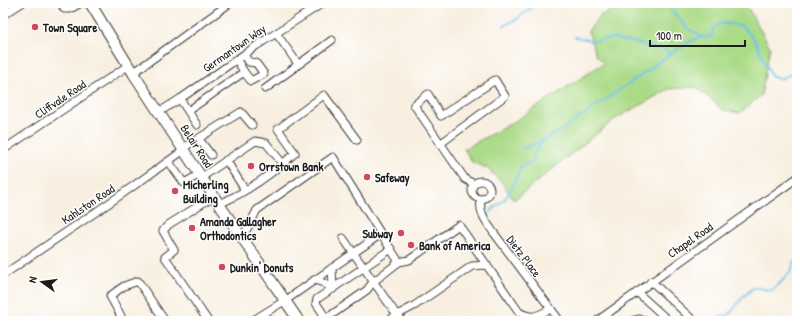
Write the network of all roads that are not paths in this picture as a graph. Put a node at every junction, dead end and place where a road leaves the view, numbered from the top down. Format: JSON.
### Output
{"nodes":[{"id":1,"x":22,"y":3,"type":"edge"},
{"id":2,"x":61,"y":3,"type":"edge"},
{"id":3,"x":81,"y":3,"type":"edge"},
{"id":4,"x":90,"y":3,"type":"edge"},
{"id":5,"x":230,"y":3,"type":"edge"},
{"id":6,"x":323,"y":3,"type":"edge"},
{"id":7,"x":3,"y":14,"type":"edge"},
{"id":8,"x":276,"y":33,"type":"junction"},
{"id":9,"x":332,"y":40,"type":"dead end"},
{"id":10,"x":240,"y":57,"type":"junction"},
{"id":11,"x":298,"y":64,"type":"junction"},
{"id":12,"x":131,"y":69,"type":"junction"},
{"id":13,"x":244,"y":72,"type":"junction"},
{"id":14,"x":265,"y":89,"type":"dead end"},
{"id":15,"x":180,"y":99,"type":"junction"},
{"id":16,"x":159,"y":112,"type":"junction"},
{"id":17,"x":188,"y":112,"type":"junction"},
{"id":18,"x":197,"y":125,"type":"dead end"},
{"id":19,"x":252,"y":125,"type":"dead end"},
{"id":20,"x":199,"y":138,"type":"junction"},
{"id":21,"x":357,"y":140,"type":"dead end"},
{"id":22,"x":440,"y":144,"type":"junction"},
{"id":23,"x":184,"y":149,"type":"junction"},
{"id":24,"x":3,"y":150,"type":"edge"},
{"id":25,"x":211,"y":155,"type":"dead end"},
{"id":26,"x":226,"y":160,"type":"junction"},
{"id":27,"x":169,"y":162,"type":"junction"},
{"id":28,"x":283,"y":164,"type":"junction"},
{"id":29,"x":201,"y":176,"type":"junction"},
{"id":30,"x":797,"y":178,"type":"edge"},
{"id":31,"x":474,"y":184,"type":"junction"},
{"id":32,"x":245,"y":190,"type":"junction"},
{"id":33,"x":481,"y":199,"type":"junction"},
{"id":34,"x":217,"y":200,"type":"junction"},
{"id":35,"x":245,"y":233,"type":"dead end"},
{"id":36,"x":381,"y":234,"type":"junction"},
{"id":37,"x":343,"y":238,"type":"dead end"},
{"id":38,"x":391,"y":250,"type":"junction"},
{"id":39,"x":354,"y":253,"type":"junction"},
{"id":40,"x":399,"y":262,"type":"junction"},
{"id":41,"x":487,"y":265,"type":"junction"},
{"id":42,"x":332,"y":268,"type":"junction"},
{"id":43,"x":364,"y":268,"type":"junction"},
{"id":44,"x":3,"y":275,"type":"edge"},
{"id":45,"x":314,"y":280,"type":"junction"},
{"id":46,"x":651,"y":281,"type":"junction"},
{"id":47,"x":374,"y":282,"type":"junction"},
{"id":48,"x":333,"y":289,"type":"junction"},
{"id":49,"x":637,"y":292,"type":"junction"},
{"id":50,"x":285,"y":300,"type":"junction"},
{"id":51,"x":551,"y":309,"type":"junction"},
{"id":52,"x":399,"y":318,"type":"edge"},
{"id":53,"x":296,"y":320,"type":"edge"},
{"id":54,"x":327,"y":320,"type":"edge"},
{"id":55,"x":118,"y":321,"type":"edge"},
{"id":56,"x":165,"y":321,"type":"edge"},
{"id":57,"x":208,"y":321,"type":"edge"},
{"id":58,"x":252,"y":321,"type":"edge"},
{"id":59,"x":388,"y":321,"type":"edge"},
{"id":60,"x":560,"y":321,"type":"edge"},
{"id":61,"x":596,"y":321,"type":"edge"},
{"id":62,"x":631,"y":321,"type":"edge"},
{"id":63,"x":648,"y":321,"type":"edge"},
{"id":64,"x":669,"y":321,"type":"edge"},
{"id":65,"x":694,"y":321,"type":"edge"}],
"edges":[{"from":1,"to":7,"type":"street"},
{"from":2,"to":3,"type":"street"},
{"from":4,"to":12,"type":"highway","name":"Belair Road"},
{"from":5,"to":12,"type":"street","name":"Cliffvale Road"},
{"from":6,"to":8,"type":"street","name":"Germantown Way"},
{"from":8,"to":10,"type":"street","name":"Germantown Way"},
{"from":8,"to":11,"type":"street"},
{"from":9,"to":11,"type":"street"},
{"from":10,"to":13,"type":"street"},
{"from":10,"to":13,"type":"street"},
{"from":10,"to":15,"type":"street","name":"Germantown Way"},
{"from":11,"to":14,"type":"street"},
{"from":12,"to":16,"type":"highway","name":"Belair Road"},
{"from":12,"to":24,"type":"street","name":"Cliffvale Road"},
{"from":13,"to":17,"type":"street"},
{"from":15,"to":16,"type":"street","name":"Germantown Way"},
{"from":15,"to":17,"type":"street"},
{"from":16,"to":23,"type":"highway","name":"Belair Road"},
{"from":17,"to":18,"type":"street"},
{"from":19,"to":20,"type":"street","name":"Kahlston Road"},
{"from":20,"to":23,"type":"street","name":"Kahlston Road"},
{"from":20,"to":25,"type":"street"},
{"from":21,"to":28,"type":"street"},
{"from":22,"to":22,"type":"street"},
{"from":22,"to":31,"type":"street"},
{"from":23,"to":27,"type":"street","name":"Kahlston Road"},
{"from":23,"to":29,"type":"highway","name":"Belair Road"},
{"from":26,"to":28,"type":"street"},
{"from":26,"to":29,"type":"street"},
{"from":26,"to":32,"type":"street"},
{"from":27,"to":29,"type":"street"},
{"from":27,"to":44,"type":"street","name":"Kahlston Road"},
{"from":28,"to":32,"type":"street"},
{"from":29,"to":34,"type":"highway","name":"Belair Road"},
{"from":30,"to":46,"type":"street","name":"Chapel Road"},
{"from":31,"to":33,"type":"street","name":"Dietz Place"},
{"from":31,"to":33,"type":"street"},
{"from":32,"to":34,"type":"street"},
{"from":33,"to":51,"type":"street","name":"Dietz Place"},
{"from":34,"to":50,"type":"highway","name":"Belair Road"},
{"from":34,"to":57,"type":"street"},
{"from":35,"to":36,"type":"street"},
{"from":36,"to":38,"type":"street"},
{"from":36,"to":39,"type":"street"},
{"from":37,"to":39,"type":"street"},
{"from":38,"to":40,"type":"street"},
{"from":38,"to":43,"type":"street"},
{"from":39,"to":42,"type":"street"},
{"from":39,"to":43,"type":"street"},
{"from":40,"to":41,"type":"street"},
{"from":40,"to":47,"type":"street"},
{"from":41,"to":51,"type":"street"},
{"from":41,"to":52,"type":"street"},
{"from":42,"to":45,"type":"street"},
{"from":42,"to":48,"type":"street"},
{"from":43,"to":47,"type":"street"},
{"from":43,"to":48,"type":"street"},
{"from":45,"to":48,"type":"street"},
{"from":45,"to":50,"type":"street"},
{"from":46,"to":49,"type":"street","name":"Chapel Road"},
{"from":46,"to":65,"type":"street"},
{"from":47,"to":52,"type":"street"},
{"from":47,"to":54,"type":"street"},
{"from":48,"to":54,"type":"street"},
{"from":49,"to":61,"type":"street","name":"Chapel Road"},
{"from":49,"to":64,"type":"street"},
{"from":50,"to":53,"type":"highway","name":"Belair Road"},
{"from":50,"to":58,"type":"street"},
{"from":51,"to":60,"type":"street","name":"Dietz Place"},
{"from":52,"to":59,"type":"street"},
{"from":55,"to":56,"type":"street"},
{"from":62,"to":63,"type":"street"}]}
